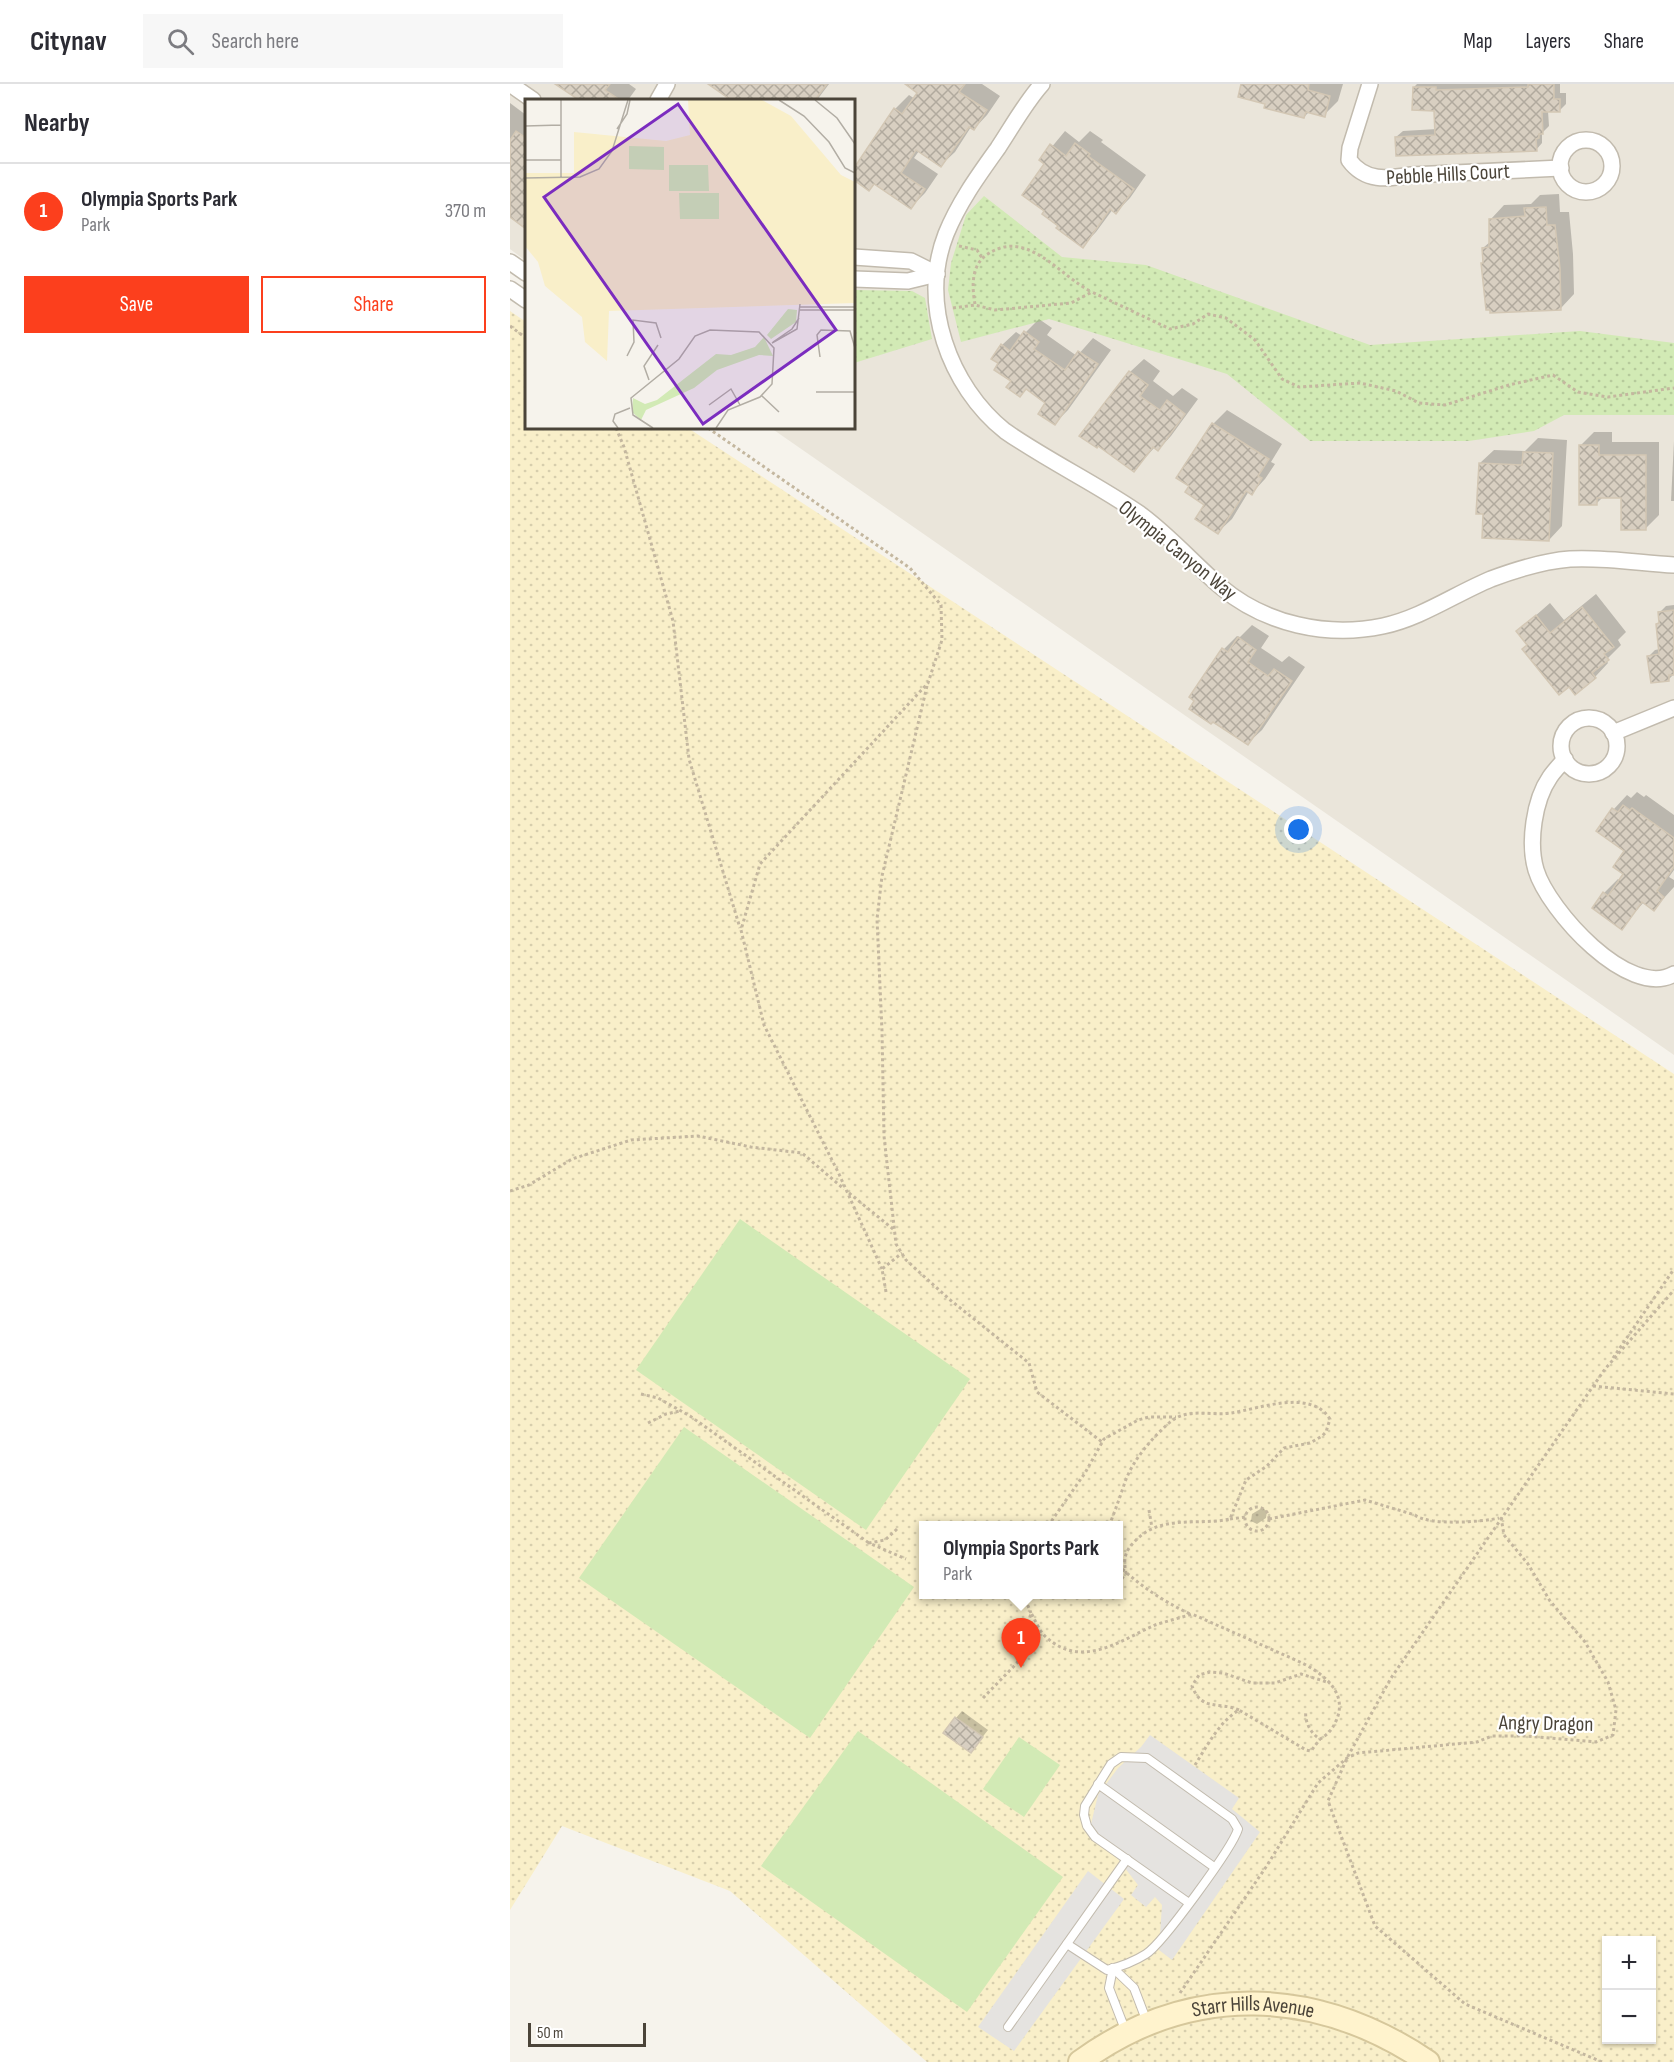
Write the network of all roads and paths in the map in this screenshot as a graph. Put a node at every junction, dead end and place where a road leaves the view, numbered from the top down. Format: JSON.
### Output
{"nodes":[{"id":1,"x":510,"y":84,"type":"edge"},
{"id":2,"x":667,"y":84,"type":"edge"},
{"id":3,"x":1042,"y":84,"type":"edge"},
{"id":4,"x":1370,"y":84,"type":"edge"},
{"id":5,"x":532,"y":99,"type":"edge"},
{"id":6,"x":659,"y":99,"type":"edge"},
{"id":7,"x":1561,"y":168,"type":"dead end"},
{"id":8,"x":942,"y":245,"type":"junction"},
{"id":9,"x":855,"y":257,"type":"edge"},
{"id":10,"x":982,"y":258,"type":"junction"},
{"id":11,"x":510,"y":262,"type":"edge"},
{"id":12,"x":525,"y":272,"type":"edge"},
{"id":13,"x":936,"y":273,"type":"junction"},
{"id":14,"x":855,"y":279,"type":"edge"},
{"id":15,"x":510,"y":289,"type":"edge"},
{"id":16,"x":1092,"y":292,"type":"junction"},
{"id":17,"x":525,"y":299,"type":"edge"},
{"id":18,"x":975,"y":304,"type":"junction"},
{"id":19,"x":953,"y":308,"type":"dead end"},
{"id":20,"x":510,"y":326,"type":"edge"},
{"id":21,"x":525,"y":337,"type":"edge"},
{"id":22,"x":1674,"y":388,"type":"edge"},
{"id":23,"x":616,"y":429,"type":"edge"},
{"id":24,"x":709,"y":429,"type":"edge"},
{"id":25,"x":1674,"y":566,"type":"edge"},
{"id":26,"x":928,"y":683,"type":"junction"},
{"id":27,"x":1674,"y":708,"type":"edge"},
{"id":28,"x":1613,"y":733,"type":"junction"},
{"id":29,"x":1565,"y":759,"type":"junction"},
{"id":30,"x":741,"y":930,"type":"junction"},
{"id":31,"x":1674,"y":974,"type":"edge"},
{"id":32,"x":510,"y":1191,"type":"edge"},
{"id":33,"x":847,"y":1191,"type":"junction"},
{"id":34,"x":894,"y":1231,"type":"junction"},
{"id":35,"x":902,"y":1253,"type":"junction"},
{"id":36,"x":882,"y":1269,"type":"junction"},
{"id":37,"x":1674,"y":1269,"type":"edge"},
{"id":38,"x":1674,"y":1290,"type":"edge"},
{"id":39,"x":886,"y":1292,"type":"dead end"},
{"id":40,"x":1605,"y":1369,"type":"junction"},
{"id":41,"x":1593,"y":1386,"type":"junction"},
{"id":42,"x":641,"y":1394,"type":"dead end"},
{"id":43,"x":1674,"y":1394,"type":"edge"},
{"id":44,"x":682,"y":1411,"type":"junction"},
{"id":45,"x":1177,"y":1417,"type":"junction"},
{"id":46,"x":648,"y":1423,"type":"dead end"},
{"id":47,"x":1101,"y":1442,"type":"junction"},
{"id":48,"x":1149,"y":1510,"type":"dead end"},
{"id":49,"x":1246,"y":1517,"type":"junction"},
{"id":50,"x":1501,"y":1517,"type":"junction"},
{"id":51,"x":1230,"y":1519,"type":"junction"},
{"id":52,"x":1269,"y":1519,"type":"junction"},
{"id":53,"x":1051,"y":1521,"type":"edge"},
{"id":54,"x":1111,"y":1521,"type":"edge"},
{"id":55,"x":1152,"y":1528,"type":"junction"},
{"id":56,"x":897,"y":1529,"type":"dead end"},
{"id":57,"x":869,"y":1543,"type":"junction"},
{"id":58,"x":906,"y":1559,"type":"dead end"},
{"id":59,"x":1123,"y":1570,"type":"edge"},
{"id":60,"x":1126,"y":1573,"type":"junction"},
{"id":61,"x":1123,"y":1578,"type":"edge"},
{"id":62,"x":1025,"y":1599,"type":"edge"},
{"id":63,"x":1031,"y":1613,"type":"junction"},
{"id":64,"x":1191,"y":1614,"type":"junction"},
{"id":65,"x":1330,"y":1683,"type":"junction"},
{"id":66,"x":983,"y":1698,"type":"dead end"},
{"id":67,"x":1239,"y":1710,"type":"junction"},
{"id":68,"x":1306,"y":1711,"type":"dead end"},
{"id":69,"x":1320,"y":1739,"type":"junction"},
{"id":70,"x":1347,"y":1758,"type":"junction"},
{"id":71,"x":1195,"y":1765,"type":"dead end"},
{"id":72,"x":1098,"y":1784,"type":"junction"},
{"id":73,"x":1127,"y":1859,"type":"junction"},
{"id":74,"x":1214,"y":1867,"type":"junction"},
{"id":75,"x":1189,"y":1903,"type":"junction"},
{"id":76,"x":1067,"y":1944,"type":"junction"},
{"id":77,"x":1113,"y":1968,"type":"junction"},
{"id":78,"x":1180,"y":1993,"type":"dead end"},
{"id":79,"x":1148,"y":2024,"type":"junction"},
{"id":80,"x":1008,"y":2027,"type":"dead end"},
{"id":81,"x":1127,"y":2032,"type":"junction"},
{"id":82,"x":1080,"y":2062,"type":"edge"},
{"id":83,"x":1428,"y":2062,"type":"edge"},
{"id":84,"x":1602,"y":2062,"type":"edge"}],
"edges":[{"from":1,"to":5,"type":"street"},
{"from":2,"to":6,"type":"street"},
{"from":3,"to":8,"type":"street","name":"Olympia Canyon Way"},
{"from":4,"to":7,"type":"street","name":"Pebble Hills Court"},
{"from":8,"to":10,"type":"path"},
{"from":8,"to":13,"type":"street","name":"Olympia Canyon Way"},
{"from":9,"to":13,"type":"street"},
{"from":10,"to":16,"type":"path"},
{"from":10,"to":18,"type":"path"},
{"from":11,"to":12,"type":"street"},
{"from":13,"to":14,"type":"street"},
{"from":13,"to":25,"type":"street","name":"Olympia Canyon Way"},
{"from":15,"to":17,"type":"street"},
{"from":16,"to":18,"type":"path"},
{"from":16,"to":22,"type":"path"},
{"from":18,"to":19,"type":"path"},
{"from":20,"to":21,"type":"path"},
{"from":23,"to":30,"type":"path"},
{"from":24,"to":26,"type":"path"},
{"from":26,"to":30,"type":"path"},
{"from":26,"to":34,"type":"path"},
{"from":27,"to":28,"type":"street"},
{"from":28,"to":29,"type":"street"},
{"from":28,"to":29,"type":"street"},
{"from":29,"to":31,"type":"street"},
{"from":30,"to":33,"type":"path"},
{"from":32,"to":33,"type":"path"},
{"from":33,"to":34,"type":"path"},
{"from":33,"to":36,"type":"path"},
{"from":34,"to":35,"type":"path"},
{"from":35,"to":36,"type":"path"},
{"from":35,"to":47,"type":"path"},
{"from":36,"to":39,"type":"path"},
{"from":37,"to":40,"type":"path"},
{"from":38,"to":40,"type":"path"},
{"from":40,"to":41,"type":"path"},
{"from":41,"to":43,"type":"path"},
{"from":41,"to":50,"type":"path"},
{"from":42,"to":44,"type":"path"},
{"from":44,"to":46,"type":"path"},
{"from":44,"to":57,"type":"path"},
{"from":45,"to":47,"type":"path"},
{"from":45,"to":51,"type":"path"},
{"from":45,"to":54,"type":"path"},
{"from":47,"to":53,"type":"path"},
{"from":48,"to":55,"type":"path"},
{"from":49,"to":51,"type":"path"},
{"from":49,"to":52,"type":"path"},
{"from":49,"to":52,"type":"path"},
{"from":50,"to":52,"type":"path"},
{"from":50,"to":70,"type":"path"},
{"from":50,"to":70,"type":"path","name":"Angry Dragon"},
{"from":51,"to":55,"type":"path"},
{"from":55,"to":60,"type":"path"},
{"from":56,"to":57,"type":"path"},
{"from":57,"to":58,"type":"path"},
{"from":59,"to":60,"type":"path"},
{"from":60,"to":61,"type":"path"},
{"from":60,"to":64,"type":"path"},
{"from":62,"to":63,"type":"path"},
{"from":63,"to":64,"type":"path"},
{"from":63,"to":66,"type":"path"},
{"from":64,"to":65,"type":"path"},
{"from":65,"to":67,"type":"path"},
{"from":65,"to":69,"type":"path"},
{"from":67,"to":69,"type":"path"},
{"from":67,"to":71,"type":"path"},
{"from":68,"to":69,"type":"path"},
{"from":70,"to":78,"type":"path","name":"Angry Dragon"},
{"from":70,"to":84,"type":"path"},
{"from":72,"to":73,"type":"lane"},
{"from":72,"to":74,"type":"lane"},
{"from":72,"to":74,"type":"lane"},
{"from":73,"to":75,"type":"lane"},
{"from":73,"to":76,"type":"lane"},
{"from":74,"to":75,"type":"lane"},
{"from":75,"to":77,"type":"lane"},
{"from":76,"to":77,"type":"lane"},
{"from":76,"to":80,"type":"lane"},
{"from":77,"to":79,"type":"lane"},
{"from":77,"to":81,"type":"lane"},
{"from":79,"to":81,"type":"street","name":"Starr Hills Avenue"},
{"from":79,"to":83,"type":"street","name":"Starr Hills Avenue"},
{"from":81,"to":82,"type":"street","name":"Starr Hills Avenue"}]}
